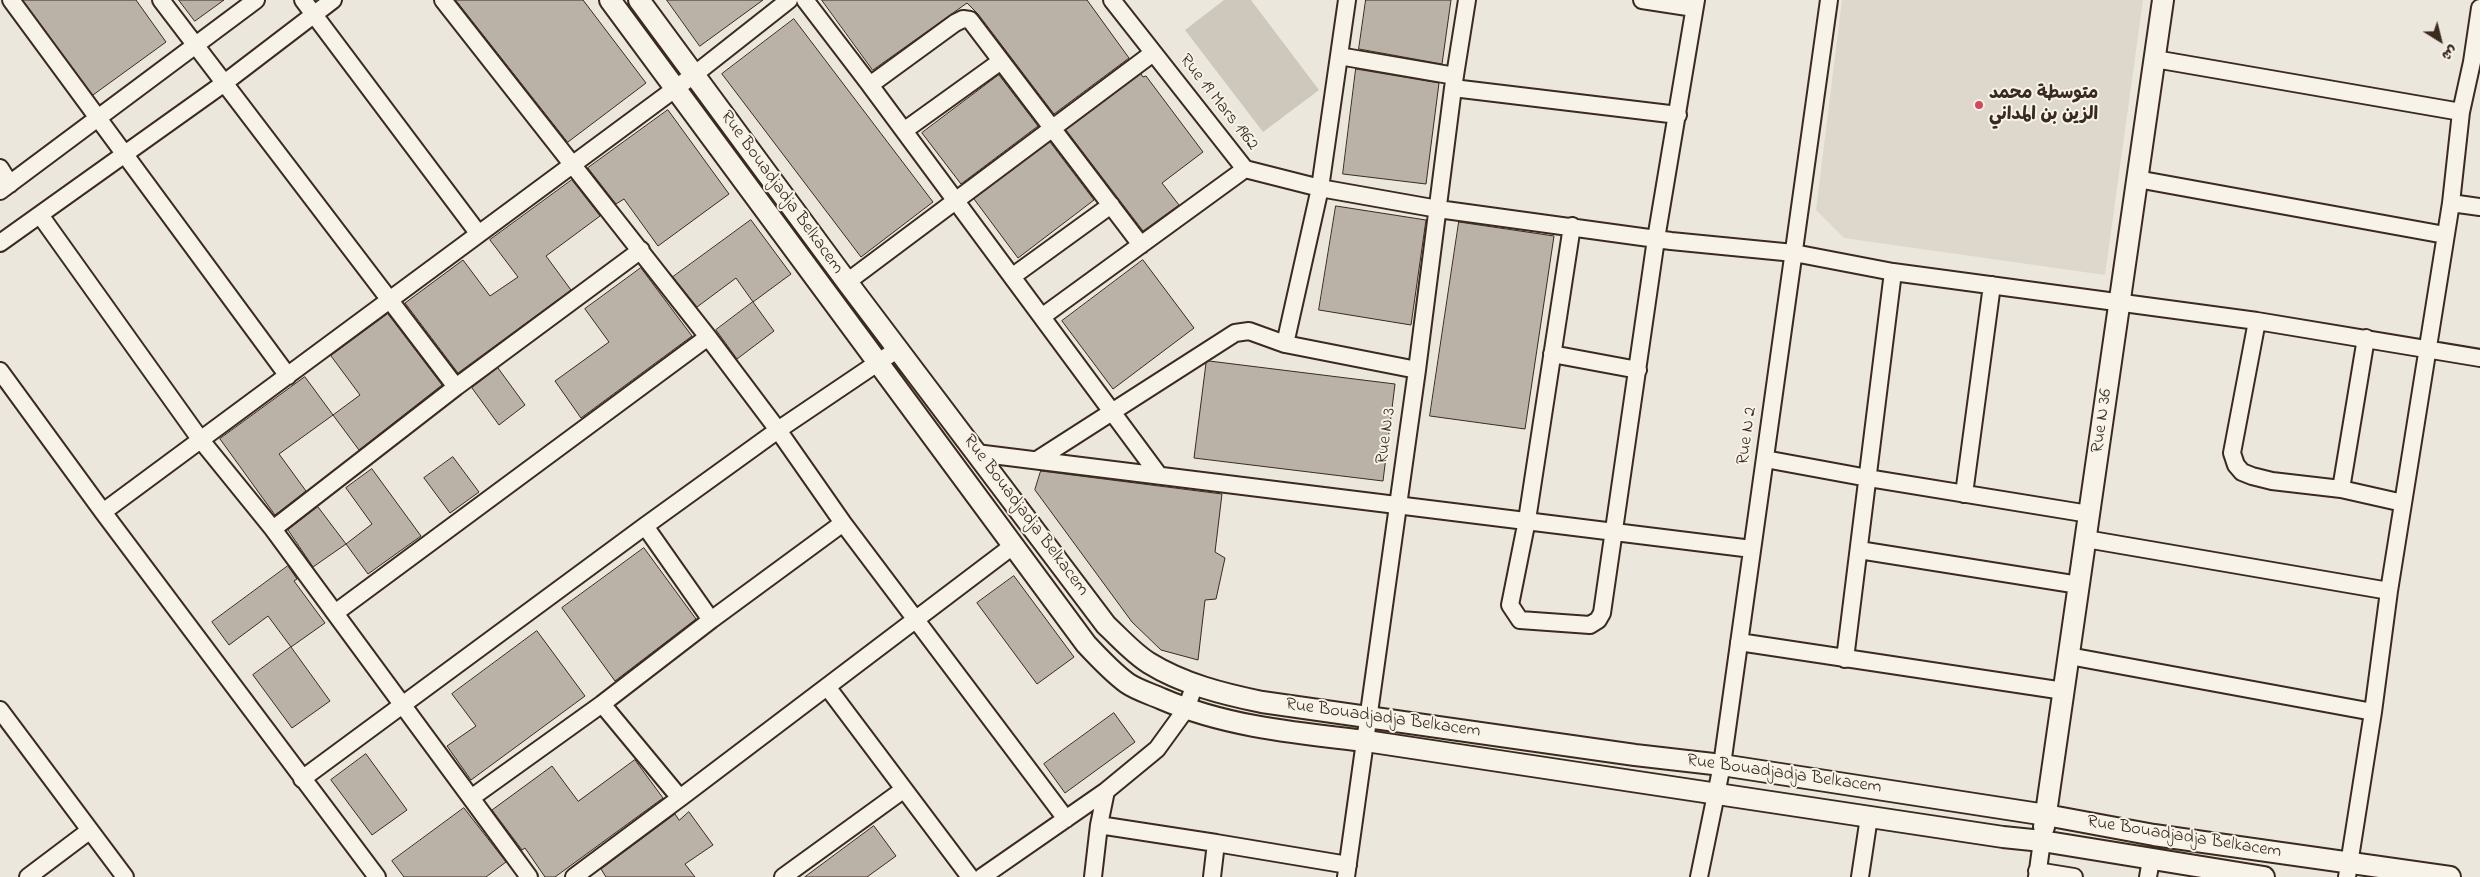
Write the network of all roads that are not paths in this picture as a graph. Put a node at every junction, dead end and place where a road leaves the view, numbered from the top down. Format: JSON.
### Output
{"nodes":[{"id":1,"x":11,"y":0,"type":"edge"},
{"id":2,"x":161,"y":0,"type":"edge"},
{"id":3,"x":256,"y":0,"type":"edge"},
{"id":4,"x":303,"y":0,"type":"edge"},
{"id":5,"x":333,"y":0,"type":"edge"},
{"id":6,"x":444,"y":0,"type":"edge"},
{"id":7,"x":610,"y":0,"type":"edge"},
{"id":8,"x":639,"y":0,"type":"edge"},
{"id":9,"x":789,"y":0,"type":"edge"},
{"id":10,"x":804,"y":0,"type":"edge"},
{"id":11,"x":1112,"y":0,"type":"edge"},
{"id":12,"x":1347,"y":0,"type":"edge"},
{"id":13,"x":1467,"y":0,"type":"edge"},
{"id":14,"x":1642,"y":0,"type":"edge"},
{"id":15,"x":1829,"y":0,"type":"edge"},
{"id":16,"x":2163,"y":0,"type":"edge"},
{"id":17,"x":1695,"y":4,"type":"edge"},
{"id":18,"x":2480,"y":8,"type":"edge"},
{"id":19,"x":314,"y":14,"type":"junction"},
{"id":20,"x":195,"y":46,"type":"junction"},
{"id":21,"x":1154,"y":53,"type":"junction"},
{"id":22,"x":1339,"y":56,"type":"junction"},
{"id":23,"x":2155,"y":59,"type":"junction"},
{"id":24,"x":1001,"y":61,"type":"junction"},
{"id":25,"x":2476,"y":63,"type":"edge"},
{"id":26,"x":695,"y":74,"type":"junction"},
{"id":27,"x":1454,"y":82,"type":"junction"},
{"id":28,"x":223,"y":84,"type":"junction"},
{"id":29,"x":870,"y":85,"type":"junction"},
{"id":30,"x":676,"y":88,"type":"junction"},
{"id":31,"x":2462,"y":112,"type":"junction"},
{"id":32,"x":1678,"y":115,"type":"junction"},
{"id":33,"x":97,"y":119,"type":"junction"},
{"id":34,"x":905,"y":130,"type":"junction"},
{"id":35,"x":1053,"y":130,"type":"junction"},
{"id":36,"x":124,"y":154,"type":"junction"},
{"id":37,"x":572,"y":164,"type":"junction"},
{"id":38,"x":0,"y":168,"type":"edge"},
{"id":39,"x":1245,"y":170,"type":"junction"},
{"id":40,"x":2137,"y":179,"type":"junction"},
{"id":41,"x":5,"y":188,"type":"edge"},
{"id":42,"x":1320,"y":188,"type":"junction"},
{"id":43,"x":958,"y":201,"type":"junction"},
{"id":44,"x":2451,"y":203,"type":"junction"},
{"id":45,"x":1111,"y":206,"type":"junction"},
{"id":46,"x":2480,"y":208,"type":"edge"},
{"id":47,"x":1438,"y":209,"type":"junction"},
{"id":48,"x":40,"y":215,"type":"junction"},
{"id":49,"x":1572,"y":226,"type":"junction"},
{"id":50,"x":478,"y":233,"type":"junction"},
{"id":51,"x":2445,"y":235,"type":"junction"},
{"id":52,"x":1656,"y":239,"type":"junction"},
{"id":53,"x":0,"y":243,"type":"edge"},
{"id":54,"x":1141,"y":245,"type":"junction"},
{"id":55,"x":641,"y":250,"type":"junction"},
{"id":56,"x":1794,"y":253,"type":"junction"},
{"id":57,"x":1893,"y":272,"type":"junction"},
{"id":58,"x":1013,"y":276,"type":"junction"},
{"id":59,"x":847,"y":282,"type":"junction"},
{"id":60,"x":1992,"y":285,"type":"junction"},
{"id":61,"x":388,"y":300,"type":"junction"},
{"id":62,"x":2120,"y":302,"type":"junction"},
{"id":63,"x":1044,"y":316,"type":"junction"},
{"id":64,"x":2257,"y":321,"type":"junction"},
{"id":65,"x":708,"y":337,"type":"junction"},
{"id":66,"x":2366,"y":338,"type":"junction"},
{"id":67,"x":1285,"y":344,"type":"junction"},
{"id":68,"x":898,"y":349,"type":"junction"},
{"id":69,"x":2428,"y":351,"type":"junction"},
{"id":70,"x":1552,"y":354,"type":"junction"},
{"id":71,"x":2480,"y":358,"type":"edge"},
{"id":72,"x":878,"y":363,"type":"junction"},
{"id":73,"x":1417,"y":370,"type":"junction"},
{"id":74,"x":1638,"y":370,"type":"junction"},
{"id":75,"x":0,"y":371,"type":"edge"},
{"id":76,"x":288,"y":376,"type":"junction"},
{"id":77,"x":456,"y":387,"type":"junction"},
{"id":78,"x":1113,"y":411,"type":"junction"},
{"id":79,"x":778,"y":430,"type":"junction"},
{"id":80,"x":200,"y":439,"type":"junction"},
{"id":81,"x":976,"y":453,"type":"junction"},
{"id":82,"x":1765,"y":459,"type":"junction"},
{"id":83,"x":1037,"y":460,"type":"junction"},
{"id":84,"x":1158,"y":474,"type":"junction"},
{"id":85,"x":1868,"y":478,"type":"junction"},
{"id":86,"x":2341,"y":489,"type":"junction"},
{"id":87,"x":1964,"y":494,"type":"junction"},
{"id":88,"x":2403,"y":503,"type":"junction"},
{"id":89,"x":1398,"y":504,"type":"junction"},
{"id":90,"x":103,"y":512,"type":"junction"},
{"id":91,"x":2089,"y":514,"type":"junction"},
{"id":92,"x":1528,"y":520,"type":"junction"},
{"id":93,"x":843,"y":523,"type":"junction"},
{"id":94,"x":645,"y":526,"type":"junction"},
{"id":95,"x":273,"y":528,"type":"junction"},
{"id":96,"x":1615,"y":532,"type":"junction"},
{"id":97,"x":2086,"y":540,"type":"junction"},
{"id":98,"x":1014,"y":546,"type":"junction"},
{"id":99,"x":1752,"y":549,"type":"junction"},
{"id":100,"x":1859,"y":550,"type":"junction"},
{"id":101,"x":2079,"y":584,"type":"junction"},
{"id":102,"x":2389,"y":591,"type":"junction"},
{"id":103,"x":335,"y":613,"type":"junction"},
{"id":104,"x":711,"y":620,"type":"junction"},
{"id":105,"x":916,"y":620,"type":"junction"},
{"id":106,"x":1739,"y":642,"type":"junction"},
{"id":107,"x":2069,"y":656,"type":"junction"},
{"id":108,"x":1845,"y":659,"type":"junction"},
{"id":109,"x":1195,"y":684,"type":"junction"},
{"id":110,"x":828,"y":688,"type":"junction"},
{"id":111,"x":2064,"y":690,"type":"junction"},
{"id":112,"x":602,"y":704,"type":"junction"},
{"id":113,"x":403,"y":705,"type":"junction"},
{"id":114,"x":1186,"y":709,"type":"junction"},
{"id":115,"x":0,"y":710,"type":"edge"},
{"id":116,"x":2373,"y":712,"type":"junction"},
{"id":117,"x":1370,"y":718,"type":"junction"},
{"id":118,"x":1366,"y":741,"type":"junction"},
{"id":119,"x":1722,"y":765,"type":"junction"},
{"id":120,"x":302,"y":779,"type":"junction"},
{"id":121,"x":904,"y":790,"type":"junction"},
{"id":122,"x":1106,"y":791,"type":"junction"},
{"id":123,"x":1717,"y":794,"type":"junction"},
{"id":124,"x":471,"y":798,"type":"junction"},
{"id":125,"x":680,"y":798,"type":"junction"},
{"id":126,"x":2046,"y":814,"type":"junction"},
{"id":127,"x":1869,"y":817,"type":"junction"},
{"id":128,"x":1066,"y":819,"type":"junction"},
{"id":129,"x":1099,"y":825,"type":"junction"},
{"id":130,"x":89,"y":831,"type":"junction"},
{"id":131,"x":2042,"y":841,"type":"junction"},
{"id":132,"x":1216,"y":844,"type":"junction"},
{"id":133,"x":2150,"y":868,"type":"edge"},
{"id":134,"x":2348,"y":870,"type":"edge"},
{"id":135,"x":1347,"y":871,"type":"edge"},
{"id":136,"x":2037,"y":874,"type":"edge"},
{"id":137,"x":28,"y":877,"type":"edge"},
{"id":138,"x":125,"y":877,"type":"edge"},
{"id":139,"x":377,"y":877,"type":"edge"},
{"id":140,"x":529,"y":877,"type":"edge"},
{"id":141,"x":574,"y":877,"type":"edge"},
{"id":142,"x":783,"y":877,"type":"edge"},
{"id":143,"x":970,"y":877,"type":"edge"},
{"id":144,"x":982,"y":877,"type":"edge"},
{"id":145,"x":1093,"y":877,"type":"edge"},
{"id":146,"x":1212,"y":877,"type":"edge"},
{"id":147,"x":1700,"y":877,"type":"edge"},
{"id":148,"x":1860,"y":877,"type":"edge"},
{"id":149,"x":2074,"y":877,"type":"edge"},
{"id":150,"x":2264,"y":877,"type":"edge"},
{"id":151,"x":2450,"y":877,"type":"edge"}],
"edges":[{"from":1,"to":33,"type":"street"},
{"from":2,"to":20,"type":"street"},
{"from":3,"to":20,"type":"street"},
{"from":4,"to":19,"type":"street"},
{"from":5,"to":19,"type":"street"},
{"from":6,"to":37,"type":"street"},
{"from":7,"to":30,"type":"street","name":"Rue Bouadjadja Belkacem"},
{"from":8,"to":26,"type":"street","name":"Rue Bouadjadja Belkacem"},
{"from":9,"to":26,"type":"street"},
{"from":10,"to":29,"type":"street"},
{"from":11,"to":21,"type":"street","name":"Rue 19 Mars 1962"},
{"from":12,"to":22,"type":"street"},
{"from":13,"to":27,"type":"street","name":"Rue N 3"},
{"from":14,"to":17,"type":"street"},
{"from":15,"to":56,"type":"street","name":"Rue N 2"},
{"from":16,"to":23,"type":"street","name":"Rue N 36"},
{"from":17,"to":32,"type":"street"},
{"from":18,"to":25,"type":"street"},
{"from":19,"to":28,"type":"street"},
{"from":19,"to":50,"type":"street"},
{"from":20,"to":28,"type":"street"},
{"from":20,"to":33,"type":"street"},
{"from":21,"to":35,"type":"street"},
{"from":21,"to":39,"type":"street","name":"Rue 19 Mars 1962"},
{"from":22,"to":27,"type":"street"},
{"from":22,"to":42,"type":"street"},
{"from":23,"to":31,"type":"street"},
{"from":23,"to":40,"type":"street","name":"Rue N 36"},
{"from":24,"to":29,"type":"street"},
{"from":24,"to":34,"type":"street"},
{"from":24,"to":35,"type":"street"},
{"from":25,"to":31,"type":"street"},
{"from":26,"to":30,"type":"street"},
{"from":26,"to":59,"type":"street","name":"Rue Bouadjadja Belkacem"},
{"from":27,"to":32,"type":"street"},
{"from":27,"to":47,"type":"street","name":"Rue N 3"},
{"from":28,"to":36,"type":"street"},
{"from":28,"to":61,"type":"street"},
{"from":29,"to":34,"type":"street"},
{"from":30,"to":37,"type":"street"},
{"from":30,"to":72,"type":"street","name":"Rue Bouadjadja Belkacem"},
{"from":31,"to":44,"type":"street"},
{"from":32,"to":52,"type":"street"},
{"from":33,"to":36,"type":"street"},
{"from":33,"to":41,"type":"street"},
{"from":34,"to":43,"type":"street"},
{"from":35,"to":43,"type":"street"},
{"from":35,"to":45,"type":"street"},
{"from":36,"to":48,"type":"street"},
{"from":36,"to":76,"type":"street"},
{"from":37,"to":50,"type":"street"},
{"from":37,"to":55,"type":"street"},
{"from":38,"to":41,"type":"street"},
{"from":39,"to":42,"type":"street","name":"Rue 19 Mars 1962"},
{"from":39,"to":54,"type":"street"},
{"from":40,"to":51,"type":"street"},
{"from":40,"to":62,"type":"street","name":"Rue N 36"},
{"from":42,"to":47,"type":"street","name":"Rue 19 Mars 1962"},
{"from":42,"to":67,"type":"street"},
{"from":43,"to":58,"type":"street"},
{"from":43,"to":59,"type":"street"},
{"from":44,"to":46,"type":"street"},
{"from":44,"to":51,"type":"street"},
{"from":45,"to":54,"type":"street"},
{"from":45,"to":58,"type":"street"},
{"from":47,"to":49,"type":"street","name":"Rue 19 Mars 1962"},
{"from":47,"to":73,"type":"street","name":"Rue N 3"},
{"from":48,"to":53,"type":"street"},
{"from":48,"to":80,"type":"street"},
{"from":49,"to":52,"type":"street","name":"Rue 19 Mars 1962"},
{"from":49,"to":70,"type":"street"},
{"from":50,"to":61,"type":"street"},
{"from":51,"to":69,"type":"street"},
{"from":52,"to":56,"type":"street","name":"Rue 19 Mars 1962"},
{"from":52,"to":74,"type":"street"},
{"from":54,"to":63,"type":"street"},
{"from":55,"to":65,"type":"street"},
{"from":55,"to":77,"type":"street"},
{"from":56,"to":57,"type":"street","name":"Rue 19 Mars 1962"},
{"from":56,"to":82,"type":"street","name":"Rue N 2"},
{"from":57,"to":60,"type":"street","name":"Rue 19 Mars 1962"},
{"from":57,"to":85,"type":"street"},
{"from":58,"to":63,"type":"street"},
{"from":59,"to":68,"type":"street","name":"Rue Bouadjadja Belkacem"},
{"from":60,"to":62,"type":"street","name":"Rue 19 Mars 1962"},
{"from":60,"to":87,"type":"street"},
{"from":61,"to":76,"type":"street"},
{"from":61,"to":77,"type":"street"},
{"from":62,"to":64,"type":"street","name":"Rue 19 Mars 1962"},
{"from":62,"to":91,"type":"street","name":"Rue N 36"},
{"from":63,"to":78,"type":"street"},
{"from":64,"to":66,"type":"street","name":"Rue 19 Mars 1962"},
{"from":64,"to":86,"type":"street"},
{"from":65,"to":79,"type":"street"},
{"from":65,"to":103,"type":"street"},
{"from":66,"to":69,"type":"street","name":"Rue 19 Mars 1962"},
{"from":66,"to":86,"type":"street"},
{"from":67,"to":73,"type":"street"},
{"from":67,"to":78,"type":"street"},
{"from":68,"to":72,"type":"street"},
{"from":68,"to":81,"type":"street","name":"Rue Bouadjadja Belkacem"},
{"from":69,"to":71,"type":"street","name":"Rue 19 Mars 1962"},
{"from":69,"to":88,"type":"street"},
{"from":70,"to":74,"type":"street"},
{"from":70,"to":92,"type":"street"},
{"from":72,"to":79,"type":"street"},
{"from":72,"to":98,"type":"street","name":"Rue Bouadjadja Belkacem"},
{"from":73,"to":89,"type":"street","name":"Rue N 3"},
{"from":74,"to":96,"type":"street"},
{"from":75,"to":90,"type":"street"},
{"from":76,"to":80,"type":"street"},
{"from":77,"to":95,"type":"street"},
{"from":78,"to":83,"type":"street"},
{"from":78,"to":84,"type":"street"},
{"from":79,"to":93,"type":"street"},
{"from":79,"to":94,"type":"street"},
{"from":80,"to":90,"type":"street"},
{"from":80,"to":95,"type":"street"},
{"from":81,"to":83,"type":"street"},
{"from":81,"to":109,"type":"street","name":"Rue Bouadjadja Belkacem"},
{"from":82,"to":85,"type":"street"},
{"from":82,"to":99,"type":"street","name":"Rue N 2"},
{"from":83,"to":84,"type":"street"},
{"from":84,"to":89,"type":"street"},
{"from":85,"to":87,"type":"street"},
{"from":85,"to":100,"type":"street"},
{"from":86,"to":88,"type":"street"},
{"from":87,"to":91,"type":"street"},
{"from":88,"to":102,"type":"street"},
{"from":89,"to":92,"type":"street"},
{"from":89,"to":117,"type":"street","name":"Rue N 3"},
{"from":90,"to":120,"type":"street"},
{"from":91,"to":97,"type":"street","name":"Rue N 36"},
{"from":92,"to":96,"type":"street"},
{"from":92,"to":96,"type":"street"},
{"from":93,"to":104,"type":"street"},
{"from":93,"to":105,"type":"street"},
{"from":94,"to":104,"type":"street"},
{"from":94,"to":113,"type":"street"},
{"from":95,"to":103,"type":"street"},
{"from":96,"to":99,"type":"street"},
{"from":97,"to":101,"type":"street","name":"Rue N 36"},
{"from":97,"to":102,"type":"street"},
{"from":98,"to":105,"type":"street"},
{"from":98,"to":114,"type":"street","name":"Rue Bouadjadja Belkacem"},
{"from":99,"to":106,"type":"street","name":"Rue N 2"},
{"from":100,"to":101,"type":"street"},
{"from":100,"to":108,"type":"street"},
{"from":101,"to":107,"type":"street","name":"Rue N 36"},
{"from":102,"to":116,"type":"street"},
{"from":103,"to":113,"type":"street"},
{"from":104,"to":112,"type":"street"},
{"from":105,"to":110,"type":"street"},
{"from":105,"to":128,"type":"street"},
{"from":106,"to":108,"type":"street"},
{"from":106,"to":119,"type":"street","name":"Rue N 2"},
{"from":107,"to":111,"type":"street","name":"Rue N 36"},
{"from":107,"to":116,"type":"street"},
{"from":108,"to":111,"type":"street"},
{"from":109,"to":114,"type":"street"},
{"from":109,"to":117,"type":"street","name":"Rue Bouadjadja Belkacem"},
{"from":110,"to":121,"type":"street"},
{"from":110,"to":125,"type":"street"},
{"from":111,"to":126,"type":"street","name":"Rue N 36"},
{"from":112,"to":124,"type":"street"},
{"from":112,"to":125,"type":"street"},
{"from":113,"to":120,"type":"street"},
{"from":113,"to":124,"type":"street"},
{"from":114,"to":118,"type":"street","name":"Rue Bouadjadja Belkacem"},
{"from":114,"to":122,"type":"street"},
{"from":115,"to":130,"type":"street"},
{"from":116,"to":134,"type":"street"},
{"from":117,"to":118,"type":"street","name":"Rue N 3"},
{"from":117,"to":119,"type":"street","name":"Rue Bouadjadja Belkacem"},
{"from":118,"to":123,"type":"street","name":"Rue Bouadjadja Belkacem"},
{"from":118,"to":135,"type":"street","name":"Rue N 3"},
{"from":119,"to":123,"type":"street","name":"Rue N 2"},
{"from":119,"to":126,"type":"street","name":"Rue Bouadjadja Belkacem"},
{"from":120,"to":139,"type":"street"},
{"from":121,"to":142,"type":"street"},
{"from":121,"to":143,"type":"street"},
{"from":122,"to":128,"type":"street"},
{"from":122,"to":129,"type":"street"},
{"from":123,"to":127,"type":"street","name":"Rue Bouadjadja Belkacem"},
{"from":123,"to":147,"type":"street","name":"Rue N 2"},
{"from":124,"to":140,"type":"street"},
{"from":125,"to":141,"type":"street"},
{"from":126,"to":131,"type":"street","name":"Rue N 36"},
{"from":126,"to":134,"type":"street","name":"Rue Bouadjadja Belkacem"},
{"from":127,"to":131,"type":"street","name":"Rue Bouadjadja Belkacem"},
{"from":127,"to":148,"type":"street"},
{"from":128,"to":144,"type":"street"},
{"from":129,"to":132,"type":"street"},
{"from":129,"to":145,"type":"street"},
{"from":130,"to":137,"type":"street"},
{"from":130,"to":138,"type":"street"},
{"from":131,"to":133,"type":"street","name":"Rue Bouadjadja Belkacem"},
{"from":131,"to":136,"type":"street"},
{"from":132,"to":135,"type":"street"},
{"from":132,"to":146,"type":"street"},
{"from":133,"to":150,"type":"street","name":"Rue Bouadjadja Belkacem"},
{"from":134,"to":151,"type":"street","name":"Rue Bouadjadja Belkacem"},
{"from":136,"to":149,"type":"street"}]}
